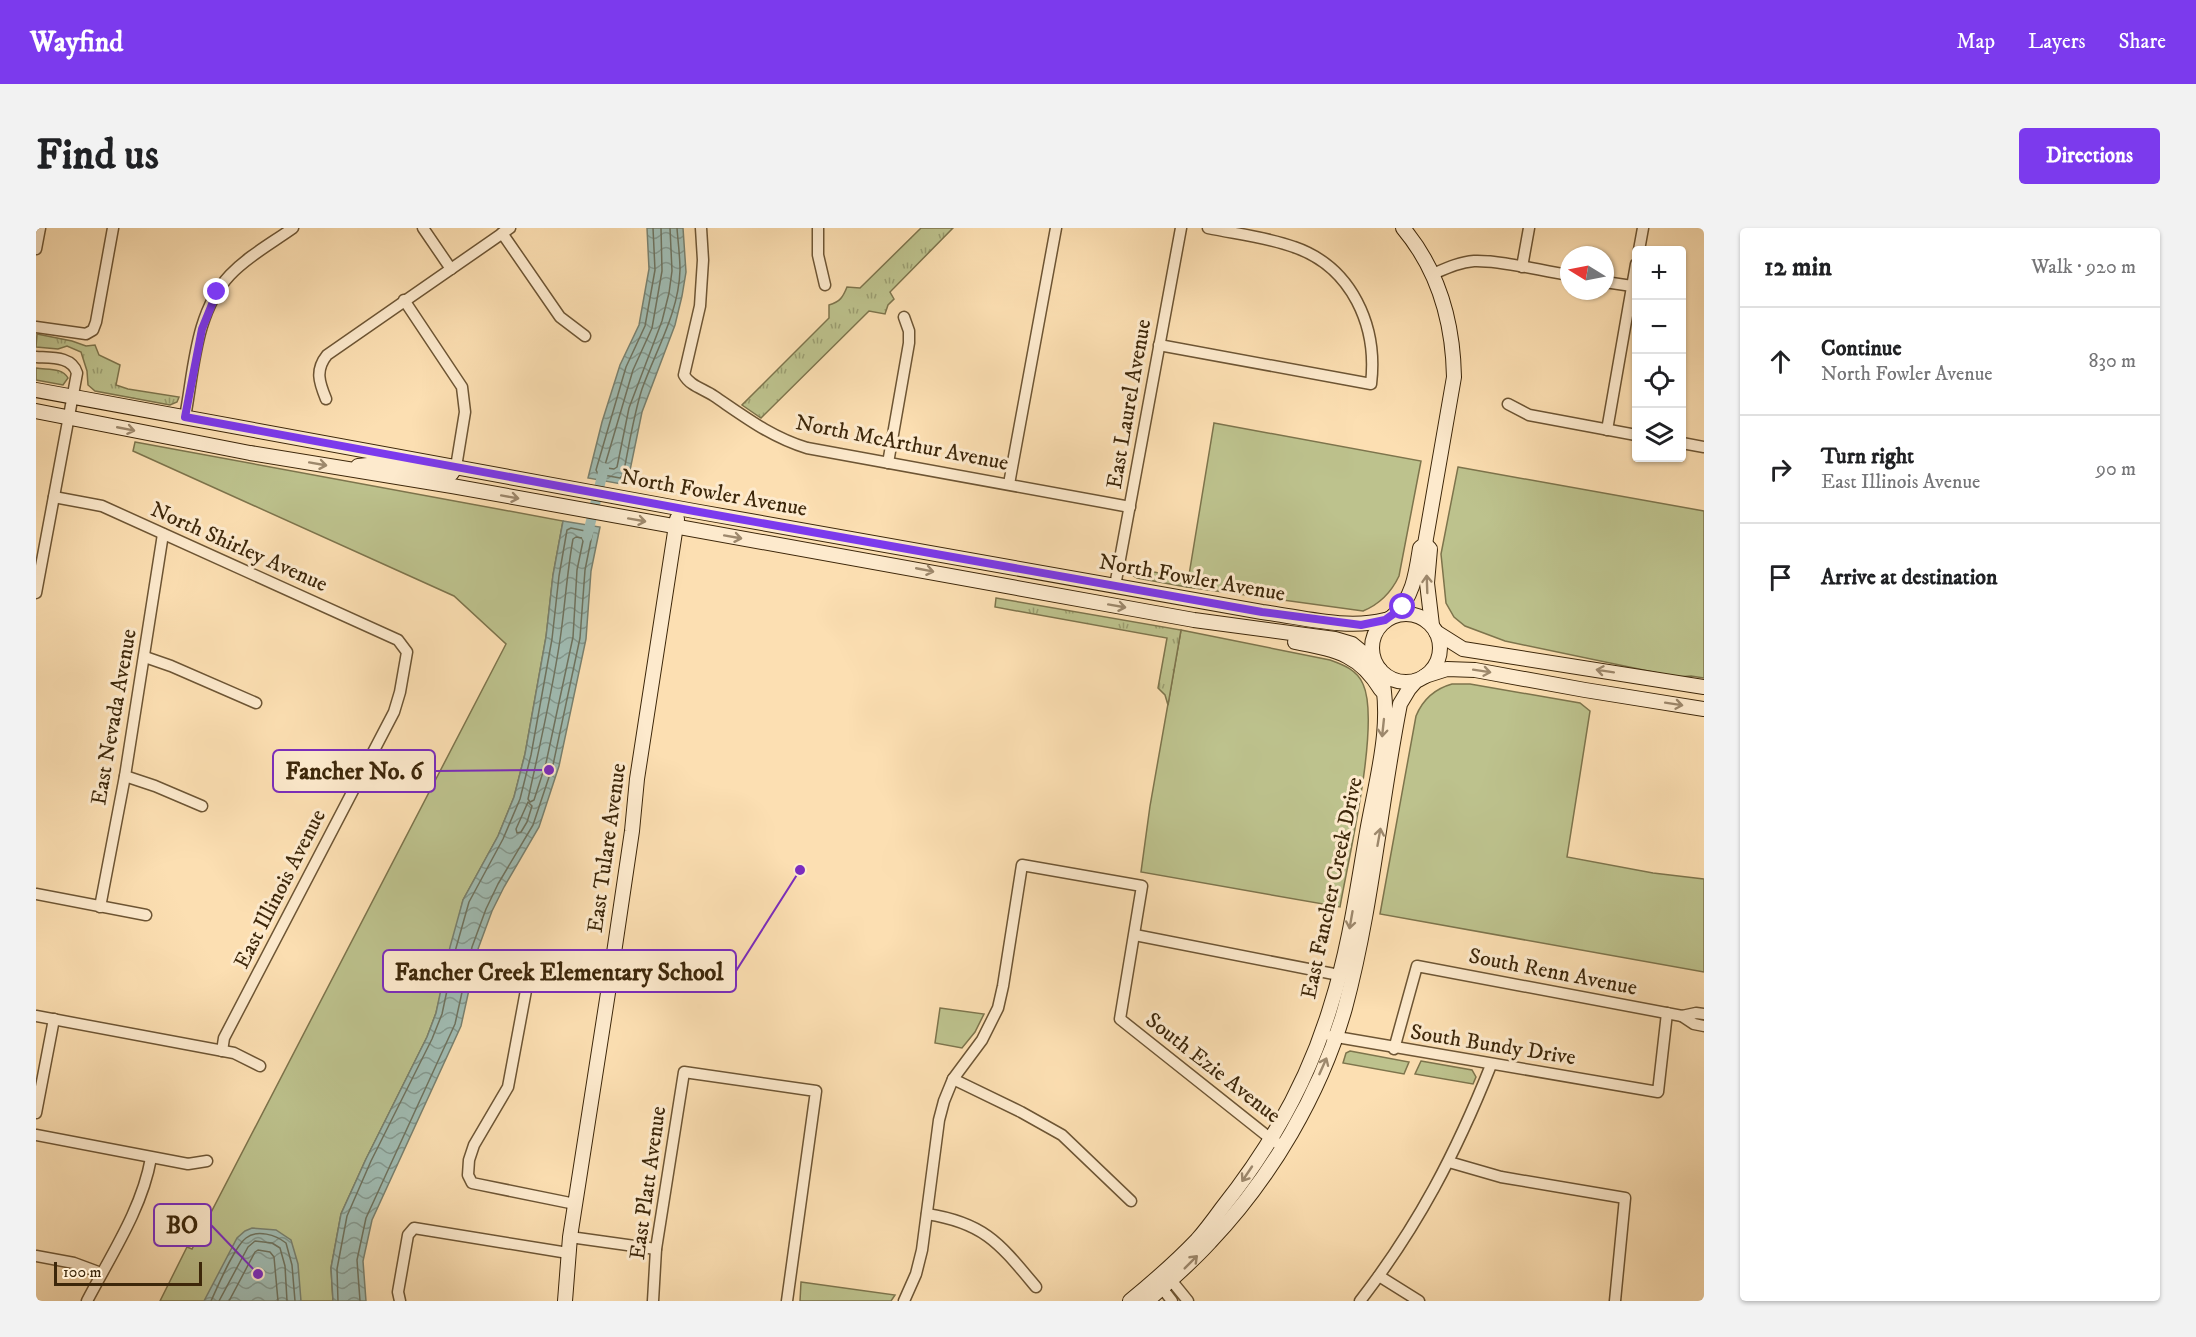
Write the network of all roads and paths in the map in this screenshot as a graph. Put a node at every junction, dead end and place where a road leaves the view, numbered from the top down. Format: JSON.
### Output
{"nodes":[{"id":1,"x":40,"y":228,"type":"edge"},
{"id":2,"x":113,"y":228,"type":"edge"},
{"id":3,"x":293,"y":228,"type":"edge"},
{"id":4,"x":423,"y":228,"type":"edge"},
{"id":5,"x":701,"y":228,"type":"edge"},
{"id":6,"x":818,"y":228,"type":"edge"},
{"id":7,"x":1056,"y":228,"type":"edge"},
{"id":8,"x":1181,"y":228,"type":"edge"},
{"id":9,"x":1208,"y":228,"type":"edge"},
{"id":10,"x":1403,"y":228,"type":"edge"},
{"id":11,"x":1529,"y":228,"type":"edge"},
{"id":12,"x":1643,"y":228,"type":"edge"},
{"id":13,"x":506,"y":231,"type":"edge"},
{"id":14,"x":1258,"y":233,"type":"edge"},
{"id":15,"x":1640,"y":246,"type":"edge"},
{"id":16,"x":36,"y":249,"type":"edge"},
{"id":17,"x":1522,"y":267,"type":"junction"},
{"id":18,"x":451,"y":269,"type":"junction"},
{"id":19,"x":1560,"y":273,"type":"edge"},
{"id":20,"x":1433,"y":274,"type":"junction"},
{"id":21,"x":1614,"y":283,"type":"edge"},
{"id":22,"x":825,"y":285,"type":"dead end"},
{"id":23,"x":1632,"y":286,"type":"joint"},
{"id":24,"x":404,"y":300,"type":"junction"},
{"id":25,"x":904,"y":316,"type":"dead end"},
{"id":26,"x":36,"y":327,"type":"edge"},
{"id":27,"x":585,"y":336,"type":"dead end"},
{"id":28,"x":1159,"y":345,"type":"junction"},
{"id":29,"x":36,"y":357,"type":"edge"},
{"id":30,"x":36,"y":390,"type":"edge"},
{"id":31,"x":72,"y":398,"type":"junction"},
{"id":32,"x":326,"y":399,"type":"dead end"},
{"id":33,"x":1508,"y":404,"type":"dead end"},
{"id":34,"x":36,"y":411,"type":"edge"},
{"id":35,"x":185,"y":417,"type":"junction"},
{"id":36,"x":69,"y":418,"type":"junction"},
{"id":37,"x":1607,"y":429,"type":"junction"},
{"id":38,"x":1632,"y":434,"type":"edge"},
{"id":39,"x":1686,"y":444,"type":"edge"},
{"id":40,"x":1704,"y":447,"type":"edge"},
{"id":41,"x":888,"y":463,"type":"junction"},
{"id":42,"x":456,"y":467,"type":"junction"},
{"id":43,"x":341,"y":468,"type":"junction"},
{"id":44,"x":1009,"y":484,"type":"junction"},
{"id":45,"x":54,"y":497,"type":"junction"},
{"id":46,"x":1130,"y":507,"type":"junction"},
{"id":47,"x":678,"y":508,"type":"junction"},
{"id":48,"x":675,"y":527,"type":"junction"},
{"id":49,"x":163,"y":534,"type":"junction"},
{"id":50,"x":1425,"y":544,"type":"junction"},
{"id":51,"x":39,"y":554,"type":"edge"},
{"id":52,"x":1115,"y":586,"type":"junction"},
{"id":53,"x":36,"y":593,"type":"edge"},
{"id":54,"x":1389,"y":618,"type":"junction"},
{"id":55,"x":1194,"y":620,"type":"junction"},
{"id":56,"x":1434,"y":629,"type":"junction"},
{"id":57,"x":404,"y":645,"type":"joint"},
{"id":58,"x":144,"y":657,"type":"junction"},
{"id":59,"x":1377,"y":666,"type":"junction"},
{"id":60,"x":1421,"y":678,"type":"junction"},
{"id":61,"x":1704,"y":687,"type":"edge"},
{"id":62,"x":1385,"y":696,"type":"junction"},
{"id":63,"x":256,"y":703,"type":"dead end"},
{"id":64,"x":1704,"y":709,"type":"edge"},
{"id":65,"x":125,"y":776,"type":"junction"},
{"id":66,"x":202,"y":806,"type":"dead end"},
{"id":67,"x":36,"y":894,"type":"edge"},
{"id":68,"x":99,"y":907,"type":"junction"},
{"id":69,"x":146,"y":915,"type":"dead end"},
{"id":70,"x":1135,"y":935,"type":"junction"},
{"id":71,"x":1340,"y":975,"type":"junction"},
{"id":72,"x":610,"y":980,"type":"junction"},
{"id":73,"x":1667,"y":1013,"type":"junction"},
{"id":74,"x":1704,"y":1014,"type":"edge"},
{"id":75,"x":36,"y":1016,"type":"edge"},
{"id":76,"x":1682,"y":1016,"type":"junction"},
{"id":77,"x":54,"y":1019,"type":"junction"},
{"id":78,"x":1704,"y":1026,"type":"edge"},
{"id":79,"x":1329,"y":1036,"type":"junction"},
{"id":80,"x":1394,"y":1049,"type":"junction"},
{"id":81,"x":222,"y":1051,"type":"junction"},
{"id":82,"x":1491,"y":1065,"type":"junction"},
{"id":83,"x":260,"y":1066,"type":"dead end"},
{"id":84,"x":953,"y":1079,"type":"junction"},
{"id":85,"x":36,"y":1113,"type":"edge"},
{"id":86,"x":36,"y":1135,"type":"edge"},
{"id":87,"x":1276,"y":1142,"type":"junction"},
{"id":88,"x":151,"y":1158,"type":"junction"},
{"id":89,"x":207,"y":1161,"type":"dead end"},
{"id":90,"x":1449,"y":1162,"type":"junction"},
{"id":91,"x":1131,"y":1201,"type":"dead end"},
{"id":92,"x":575,"y":1204,"type":"junction"},
{"id":93,"x":927,"y":1214,"type":"junction"},
{"id":94,"x":570,"y":1237,"type":"junction"},
{"id":95,"x":656,"y":1249,"type":"junction"},
{"id":96,"x":568,"y":1253,"type":"junction"},
{"id":97,"x":36,"y":1256,"type":"edge"},
{"id":98,"x":101,"y":1273,"type":"junction"},
{"id":99,"x":1378,"y":1276,"type":"junction"},
{"id":100,"x":1166,"y":1284,"type":"junction"},
{"id":101,"x":1036,"y":1287,"type":"dead end"},
{"id":102,"x":87,"y":1301,"type":"edge"},
{"id":103,"x":400,"y":1301,"type":"edge"},
{"id":104,"x":565,"y":1301,"type":"edge"},
{"id":105,"x":653,"y":1301,"type":"edge"},
{"id":106,"x":787,"y":1301,"type":"edge"},
{"id":107,"x":904,"y":1301,"type":"edge"},
{"id":108,"x":1130,"y":1301,"type":"edge"},
{"id":109,"x":1148,"y":1301,"type":"edge"},
{"id":110,"x":1172,"y":1301,"type":"edge"},
{"id":111,"x":1188,"y":1301,"type":"edge"},
{"id":112,"x":1359,"y":1301,"type":"edge"},
{"id":113,"x":1419,"y":1301,"type":"edge"},
{"id":114,"x":1615,"y":1301,"type":"edge"}],
"edges":[{"from":1,"to":16,"type":"street"},
{"from":2,"to":26,"type":"street"},
{"from":3,"to":35,"type":"street"},
{"from":4,"to":18,"type":"street"},
{"from":5,"to":41,"type":"street","name":"North McArthur Avenue"},
{"from":6,"to":22,"type":"street"},
{"from":7,"to":44,"type":"street"},
{"from":8,"to":28,"type":"street","name":"East Laurel Avenue"},
{"from":9,"to":14,"type":"street"},
{"from":10,"to":20,"type":"main road"},
{"from":11,"to":17,"type":"street"},
{"from":12,"to":15,"type":"street"},
{"from":13,"to":18,"type":"street"},
{"from":13,"to":27,"type":"street"},
{"from":14,"to":28,"type":"street"},
{"from":17,"to":19,"type":"street"},
{"from":17,"to":20,"type":"street"},
{"from":18,"to":24,"type":"street"},
{"from":20,"to":50,"type":"main road"},
{"from":21,"to":23,"type":"street"},
{"from":23,"to":37,"type":"street"},
{"from":24,"to":32,"type":"street"},
{"from":24,"to":42,"type":"street"},
{"from":25,"to":41,"type":"street"},
{"from":28,"to":46,"type":"street","name":"East Laurel Avenue"},
{"from":29,"to":31,"type":"street"},
{"from":30,"to":31,"type":"main road","name":"North Fowler Avenue"},
{"from":31,"to":35,"type":"main road","name":"North Fowler Avenue"},
{"from":31,"to":36,"type":"street"},
{"from":33,"to":37,"type":"street"},
{"from":34,"to":36,"type":"main road","name":"North Fowler Avenue"},
{"from":35,"to":42,"type":"main road","name":"North Fowler Avenue"},
{"from":36,"to":43,"type":"main road","name":"North Fowler Avenue","one_way":true},
{"from":36,"to":45,"type":"street"},
{"from":37,"to":38,"type":"street"},
{"from":39,"to":40,"type":"street"},
{"from":41,"to":44,"type":"street","name":"North McArthur Avenue"},
{"from":42,"to":43,"type":"main road"},
{"from":42,"to":47,"type":"main road","name":"North Fowler Avenue"},
{"from":43,"to":48,"type":"main road","name":"North Fowler Avenue","one_way":true},
{"from":44,"to":46,"type":"street","name":"North McArthur Avenue"},
{"from":45,"to":49,"type":"street","name":"North Shirley Avenue"},
{"from":45,"to":51,"type":"street"},
{"from":46,"to":52,"type":"street","name":"East Laurel Avenue"},
{"from":47,"to":48,"type":"main road","name":"East Tulare Avenue"},
{"from":47,"to":52,"type":"main road","name":"North Fowler Avenue"},
{"from":48,"to":55,"type":"main road","name":"North Fowler Avenue","one_way":true},
{"from":48,"to":72,"type":"main road","name":"East Tulare Avenue"},
{"from":49,"to":57,"type":"street","name":"North Shirley Avenue"},
{"from":49,"to":58,"type":"street","name":"East Nevada Avenue"},
{"from":50,"to":54,"type":"main road"},
{"from":56,"to":50,"type":"main road","one_way":true},
{"from":51,"to":53,"type":"street"},
{"from":52,"to":54,"type":"main road","name":"North Fowler Avenue"},
{"from":54,"to":56,"type":"main road"},
{"from":54,"to":59,"type":"main road"},
{"from":55,"to":59,"type":"main road","name":"North Fowler Avenue"},
{"from":55,"to":62,"type":"main road"},
{"from":56,"to":60,"type":"main road"},
{"from":61,"to":56,"type":"main road","one_way":true},
{"from":57,"to":81,"type":"street","name":"East Illinois Avenue"},
{"from":58,"to":63,"type":"street"},
{"from":58,"to":65,"type":"street","name":"East Nevada Avenue"},
{"from":59,"to":60,"type":"main road"},
{"from":59,"to":62,"type":"main road","name":"East Fancher Creek Drive"},
{"from":60,"to":64,"type":"main road","one_way":true},
{"from":79,"to":60,"type":"main road","name":"East Fancher Creek Drive","one_way":true},
{"from":62,"to":71,"type":"main road","name":"East Fancher Creek Drive","one_way":true},
{"from":65,"to":66,"type":"street"},
{"from":65,"to":68,"type":"street","name":"East Nevada Avenue"},
{"from":67,"to":68,"type":"street"},
{"from":68,"to":69,"type":"street"},
{"from":70,"to":71,"type":"street"},
{"from":70,"to":84,"type":"street"},
{"from":70,"to":87,"type":"street","name":"South Ezie Avenue"},
{"from":71,"to":79,"type":"main road","name":"East Fancher Creek Drive"},
{"from":72,"to":92,"type":"main road","name":"East Tulare Avenue"},
{"from":72,"to":92,"type":"street"},
{"from":73,"to":76,"type":"street","name":"South Renn Avenue"},
{"from":73,"to":80,"type":"street","name":"South Renn Avenue"},
{"from":73,"to":82,"type":"street","name":"South Bundy Drive"},
{"from":74,"to":76,"type":"street","name":"South Renn Avenue"},
{"from":75,"to":77,"type":"street"},
{"from":76,"to":78,"type":"street","name":"South Renn Avenue"},
{"from":77,"to":81,"type":"street"},
{"from":77,"to":85,"type":"street"},
{"from":79,"to":80,"type":"street","name":"South Bundy Drive"},
{"from":79,"to":87,"type":"main road","name":"East Fancher Creek Drive"},
{"from":80,"to":82,"type":"street","name":"South Bundy Drive"},
{"from":81,"to":83,"type":"street"},
{"from":82,"to":90,"type":"street"},
{"from":84,"to":91,"type":"street"},
{"from":84,"to":93,"type":"street"},
{"from":86,"to":88,"type":"street"},
{"from":100,"to":87,"type":"main road","name":"East Fancher Creek Drive","one_way":true},
{"from":87,"to":108,"type":"main road","name":"East Fancher Creek Drive","one_way":true},
{"from":88,"to":89,"type":"street"},
{"from":88,"to":98,"type":"street"},
{"from":90,"to":99,"type":"street"},
{"from":90,"to":114,"type":"street"},
{"from":92,"to":94,"type":"main road","name":"East Tulare Avenue"},
{"from":93,"to":101,"type":"street"},
{"from":93,"to":107,"type":"street"},
{"from":94,"to":95,"type":"street"},
{"from":94,"to":96,"type":"main road","name":"East Tulare Avenue"},
{"from":95,"to":105,"type":"street","name":"East Platt Avenue"},
{"from":95,"to":106,"type":"street","name":"East Platt Avenue"},
{"from":96,"to":103,"type":"street"},
{"from":96,"to":104,"type":"main road","name":"East Tulare Avenue"},
{"from":97,"to":98,"type":"street"},
{"from":98,"to":102,"type":"street"},
{"from":99,"to":112,"type":"street"},
{"from":99,"to":113,"type":"street"},
{"from":100,"to":109,"type":"main road","name":"East Fancher Creek Drive"},
{"from":100,"to":110,"type":"street"},
{"from":100,"to":111,"type":"street"}]}
